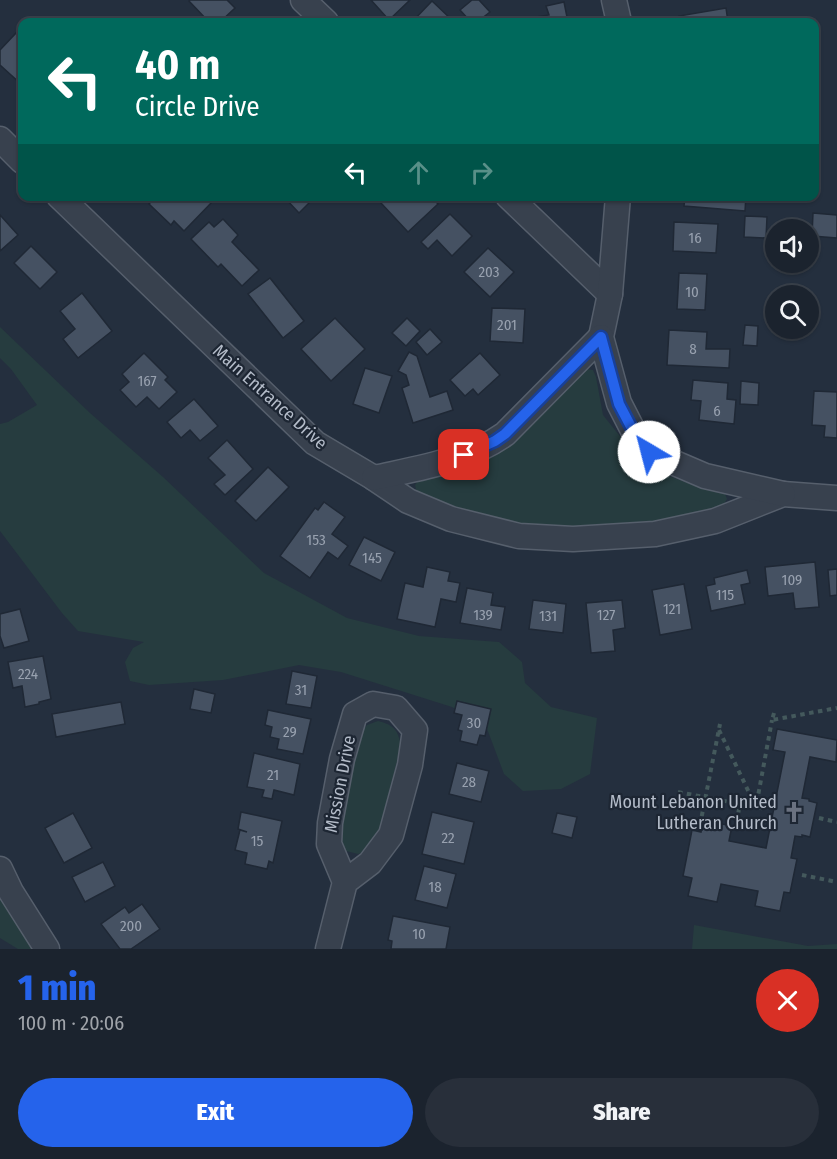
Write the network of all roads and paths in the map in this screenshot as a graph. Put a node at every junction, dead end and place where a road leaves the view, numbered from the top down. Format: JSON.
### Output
{"nodes":[{"id":1,"x":303,"y":0,"type":"edge"},
{"id":2,"x":614,"y":0,"type":"edge"},
{"id":3,"x":323,"y":18,"type":"edge"},
{"id":4,"x":618,"y":18,"type":"edge"},
{"id":5,"x":0,"y":139,"type":"edge"},
{"id":6,"x":18,"y":157,"type":"edge"},
{"id":7,"x":63,"y":201,"type":"edge"},
{"id":8,"x":513,"y":201,"type":"edge"},
{"id":9,"x":618,"y":201,"type":"edge"},
{"id":10,"x":610,"y":294,"type":"junction"},
{"id":11,"x":601,"y":337,"type":"junction"},
{"id":12,"x":374,"y":478,"type":"junction"},
{"id":13,"x":783,"y":494,"type":"junction"},
{"id":14,"x":837,"y":498,"type":"edge"},
{"id":15,"x":837,"y":708,"type":"edge"},
{"id":16,"x":774,"y":713,"type":"dead end"},
{"id":17,"x":772,"y":720,"type":"junction"},
{"id":18,"x":678,"y":792,"type":"dead end"},
{"id":19,"x":706,"y":797,"type":"junction"},
{"id":20,"x":740,"y":804,"type":"junction"},
{"id":21,"x":756,"y":807,"type":"junction"},
{"id":22,"x":766,"y":809,"type":"dead end"},
{"id":23,"x":819,"y":818,"type":"dead end"},
{"id":24,"x":837,"y":822,"type":"edge"},
{"id":25,"x":700,"y":825,"type":"dead end"},
{"id":26,"x":735,"y":830,"type":"dead end"},
{"id":27,"x":0,"y":869,"type":"edge"},
{"id":28,"x":802,"y":876,"type":"dead end"},
{"id":29,"x":345,"y":882,"type":"junction"},
{"id":30,"x":837,"y":882,"type":"edge"},
{"id":31,"x":47,"y":949,"type":"edge"},
{"id":32,"x":328,"y":949,"type":"edge"}],
"edges":[{"from":1,"to":3,"type":"street"},
{"from":2,"to":4,"type":"street"},
{"from":5,"to":6,"type":"street"},
{"from":7,"to":12,"type":"street","name":"Main Entrance Drive"},
{"from":8,"to":10,"type":"street"},
{"from":9,"to":10,"type":"street"},
{"from":10,"to":11,"type":"street"},
{"from":11,"to":12,"type":"street"},
{"from":11,"to":13,"type":"street"},
{"from":12,"to":13,"type":"street","name":"Main Entrance Drive"},
{"from":13,"to":14,"type":"street","name":"Main Entrance Drive"},
{"from":15,"to":17,"type":"path"},
{"from":16,"to":17,"type":"path"},
{"from":17,"to":21,"type":"path"},
{"from":18,"to":19,"type":"path"},
{"from":19,"to":20,"type":"path"},
{"from":19,"to":21,"type":"path"},
{"from":19,"to":25,"type":"path"},
{"from":20,"to":21,"type":"path"},
{"from":20,"to":26,"type":"path"},
{"from":21,"to":22,"type":"path"},
{"from":23,"to":24,"type":"path"},
{"from":27,"to":31,"type":"street"},
{"from":28,"to":30,"type":"path"},
{"from":29,"to":29,"type":"street","name":"Mission Drive"},
{"from":29,"to":32,"type":"street"}]}
